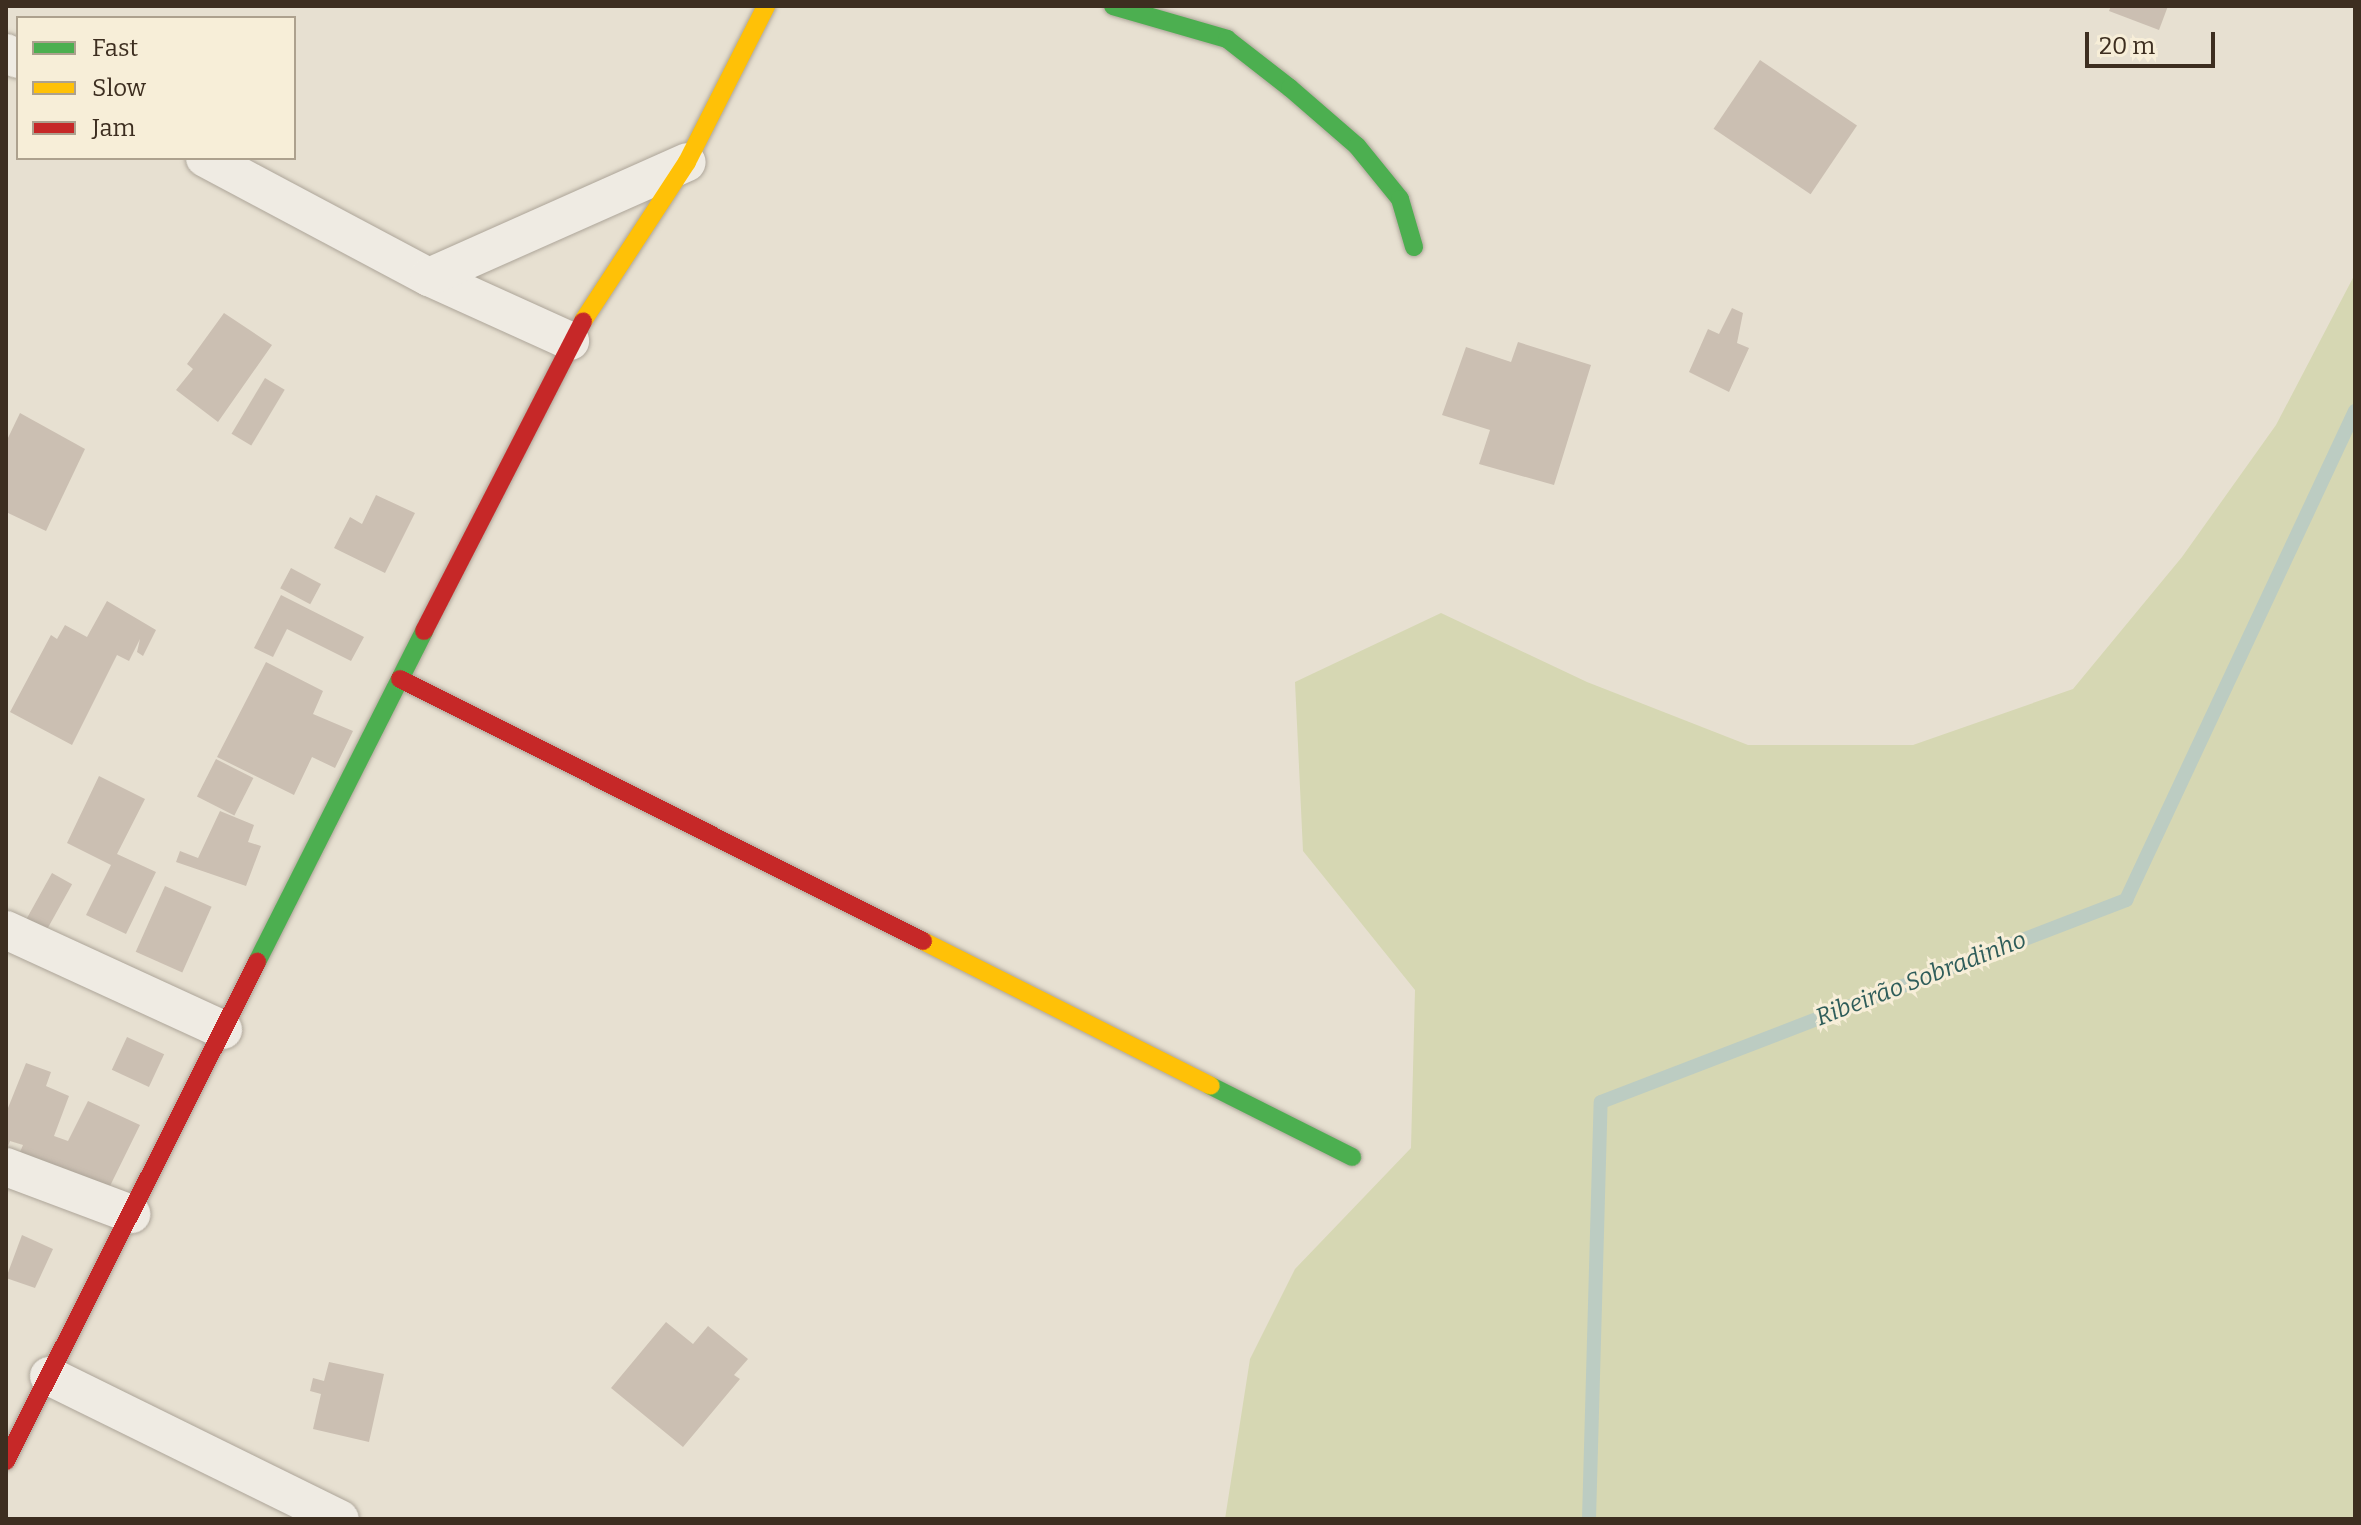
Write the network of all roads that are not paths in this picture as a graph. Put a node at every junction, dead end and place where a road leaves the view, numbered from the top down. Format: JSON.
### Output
{"nodes":[{"id":1,"x":766,"y":6,"type":"edge"},
{"id":2,"x":1113,"y":6,"type":"edge"},
{"id":3,"x":209,"y":160,"type":"edge"},
{"id":4,"x":687,"y":162,"type":"junction"},
{"id":5,"x":1414,"y":247,"type":"dead end"},
{"id":6,"x":429,"y":277,"type":"junction"},
{"id":7,"x":570,"y":341,"type":"junction"},
{"id":8,"x":400,"y":679,"type":"junction"},
{"id":9,"x":6,"y":930,"type":"edge"},
{"id":10,"x":223,"y":1030,"type":"junction"},
{"id":11,"x":1352,"y":1157,"type":"dead end"},
{"id":12,"x":6,"y":1167,"type":"edge"},
{"id":13,"x":131,"y":1214,"type":"junction"},
{"id":14,"x":49,"y":1376,"type":"junction"},
{"id":15,"x":6,"y":1461,"type":"edge"},
{"id":16,"x":340,"y":1519,"type":"edge"}],
"edges":[{"from":1,"to":4,"type":"street"},
{"from":2,"to":5,"type":"street"},
{"from":3,"to":6,"type":"street"},
{"from":4,"to":6,"type":"street"},
{"from":4,"to":7,"type":"street"},
{"from":6,"to":7,"type":"street"},
{"from":7,"to":8,"type":"street"},
{"from":8,"to":10,"type":"street"},
{"from":8,"to":11,"type":"street"},
{"from":9,"to":10,"type":"street"},
{"from":10,"to":13,"type":"street"},
{"from":12,"to":13,"type":"street"},
{"from":13,"to":14,"type":"street"},
{"from":14,"to":15,"type":"street"},
{"from":14,"to":16,"type":"street"}]}
